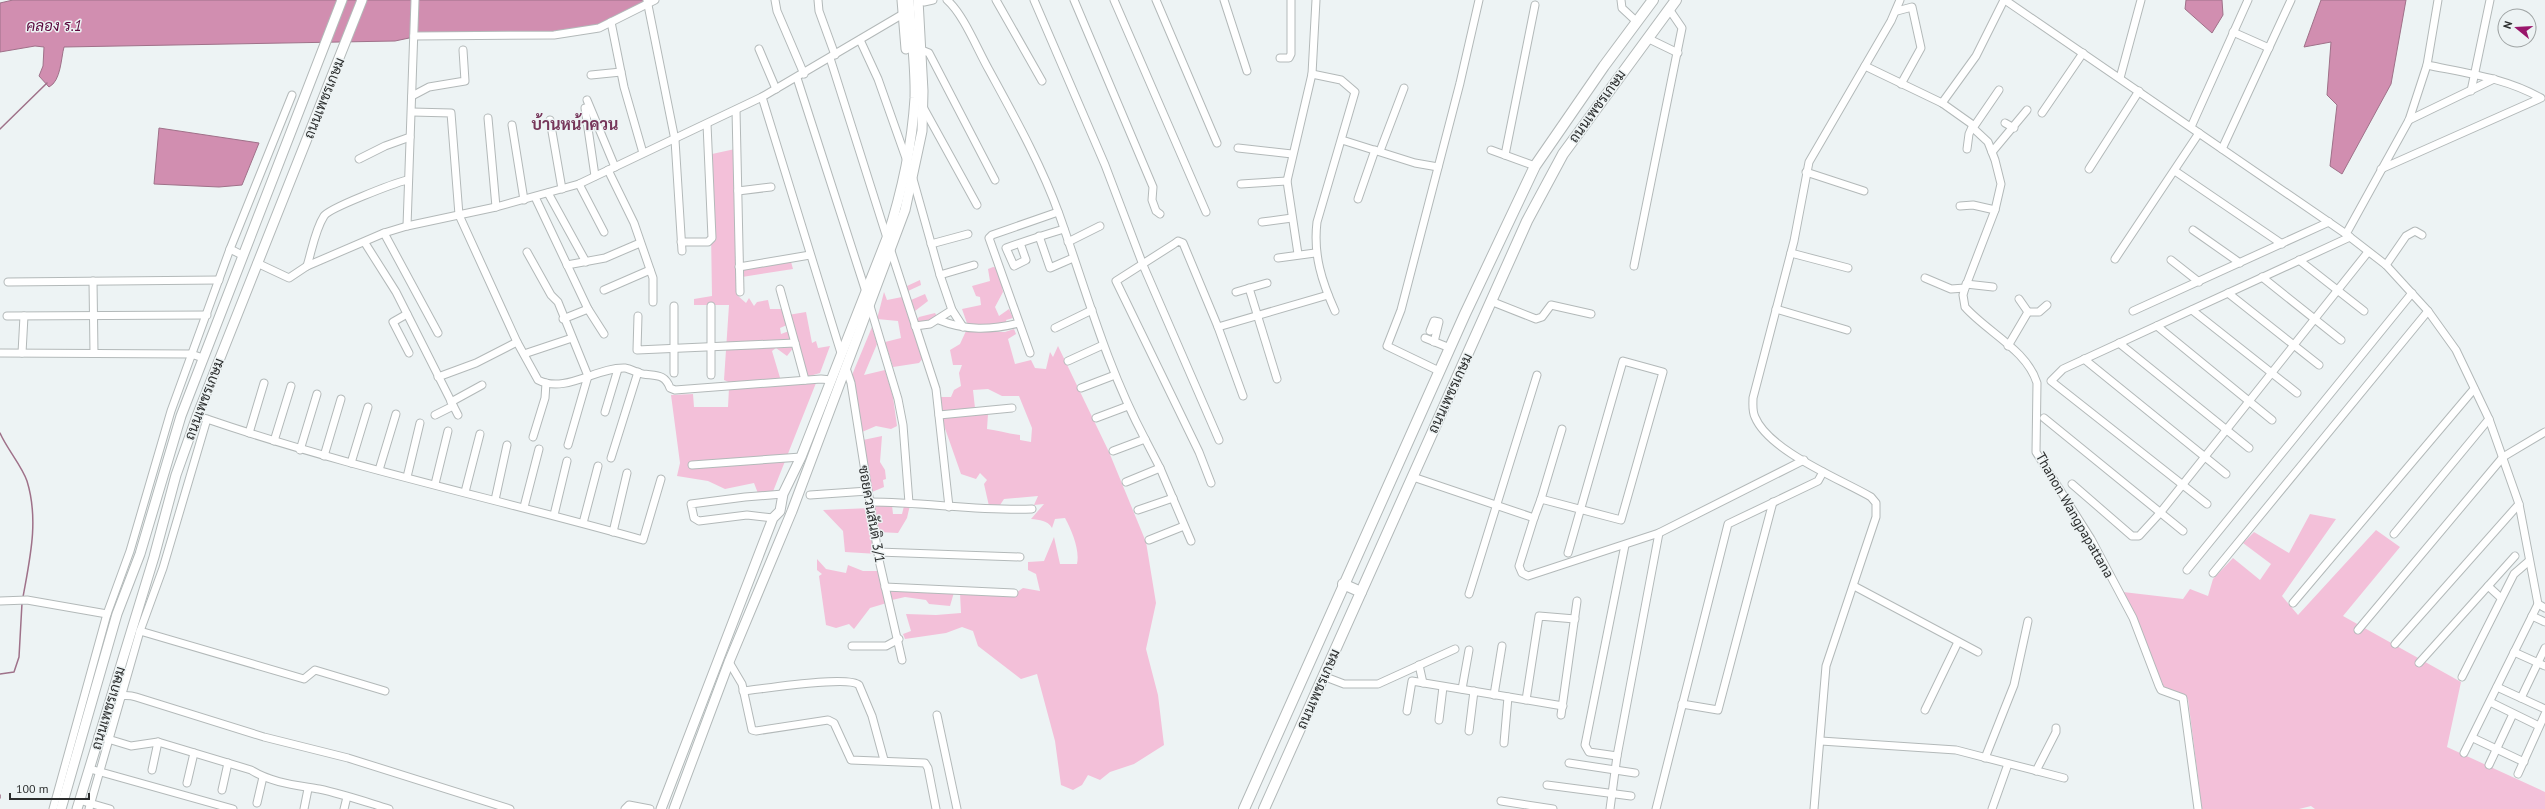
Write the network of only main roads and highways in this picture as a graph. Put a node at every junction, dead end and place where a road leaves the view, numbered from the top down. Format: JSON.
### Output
{"nodes":[{"id":1,"x":342,"y":0,"type":"edge"},
{"id":2,"x":362,"y":0,"type":"edge"},
{"id":3,"x":902,"y":0,"type":"edge"},
{"id":4,"x":909,"y":0,"type":"edge"},
{"id":5,"x":1653,"y":0,"type":"edge"},
{"id":6,"x":1676,"y":0,"type":"edge"},
{"id":7,"x":925,"y":1,"type":"edge"},
{"id":8,"x":923,"y":91,"type":"junction"},
{"id":9,"x":912,"y":132,"type":"junction"},
{"id":10,"x":1343,"y":584,"type":"junction"},
{"id":11,"x":1361,"y":592,"type":"junction"},
{"id":12,"x":746,"y":593,"type":"junction"},
{"id":13,"x":758,"y":597,"type":"junction"},
{"id":14,"x":117,"y":614,"type":"junction"},
{"id":15,"x":134,"y":618,"type":"junction"},
{"id":16,"x":78,"y":804,"type":"edge"},
{"id":17,"x":61,"y":809,"type":"edge"},
{"id":18,"x":661,"y":809,"type":"edge"},
{"id":19,"x":674,"y":809,"type":"edge"},
{"id":20,"x":1244,"y":809,"type":"edge"},
{"id":21,"x":1264,"y":809,"type":"edge"}],
"edges":[{"from":1,"to":14,"type":"main road","name":"ถนนเพชรเกษม"},
{"from":2,"to":15,"type":"main road","name":"ถนนเพชรเกษม"},
{"from":3,"to":9,"type":"main road"},
{"from":4,"to":9,"type":"main road"},
{"from":5,"to":10,"type":"highway","name":"ถนนเพชรเกษม"},
{"from":6,"to":11,"type":"highway","name":"ถนนเพชรเกษม"},
{"from":7,"to":8,"type":"main road"},
{"from":7,"to":8,"type":"main road"},
{"from":8,"to":13,"type":"main road"},
{"from":9,"to":12,"type":"main road"},
{"from":10,"to":11,"type":"highway"},
{"from":10,"to":20,"type":"highway","name":"ถนนเพชรเกษม"},
{"from":11,"to":21,"type":"highway","name":"ถนนเพชรเกษม"},
{"from":12,"to":13,"type":"main road"},
{"from":12,"to":18,"type":"main road"},
{"from":13,"to":19,"type":"main road"},
{"from":14,"to":15,"type":"main road"},
{"from":14,"to":17,"type":"main road","name":"ถนนเพชรเกษม"},
{"from":15,"to":16,"type":"main road","name":"ถนนเพชรเกษม"}]}
